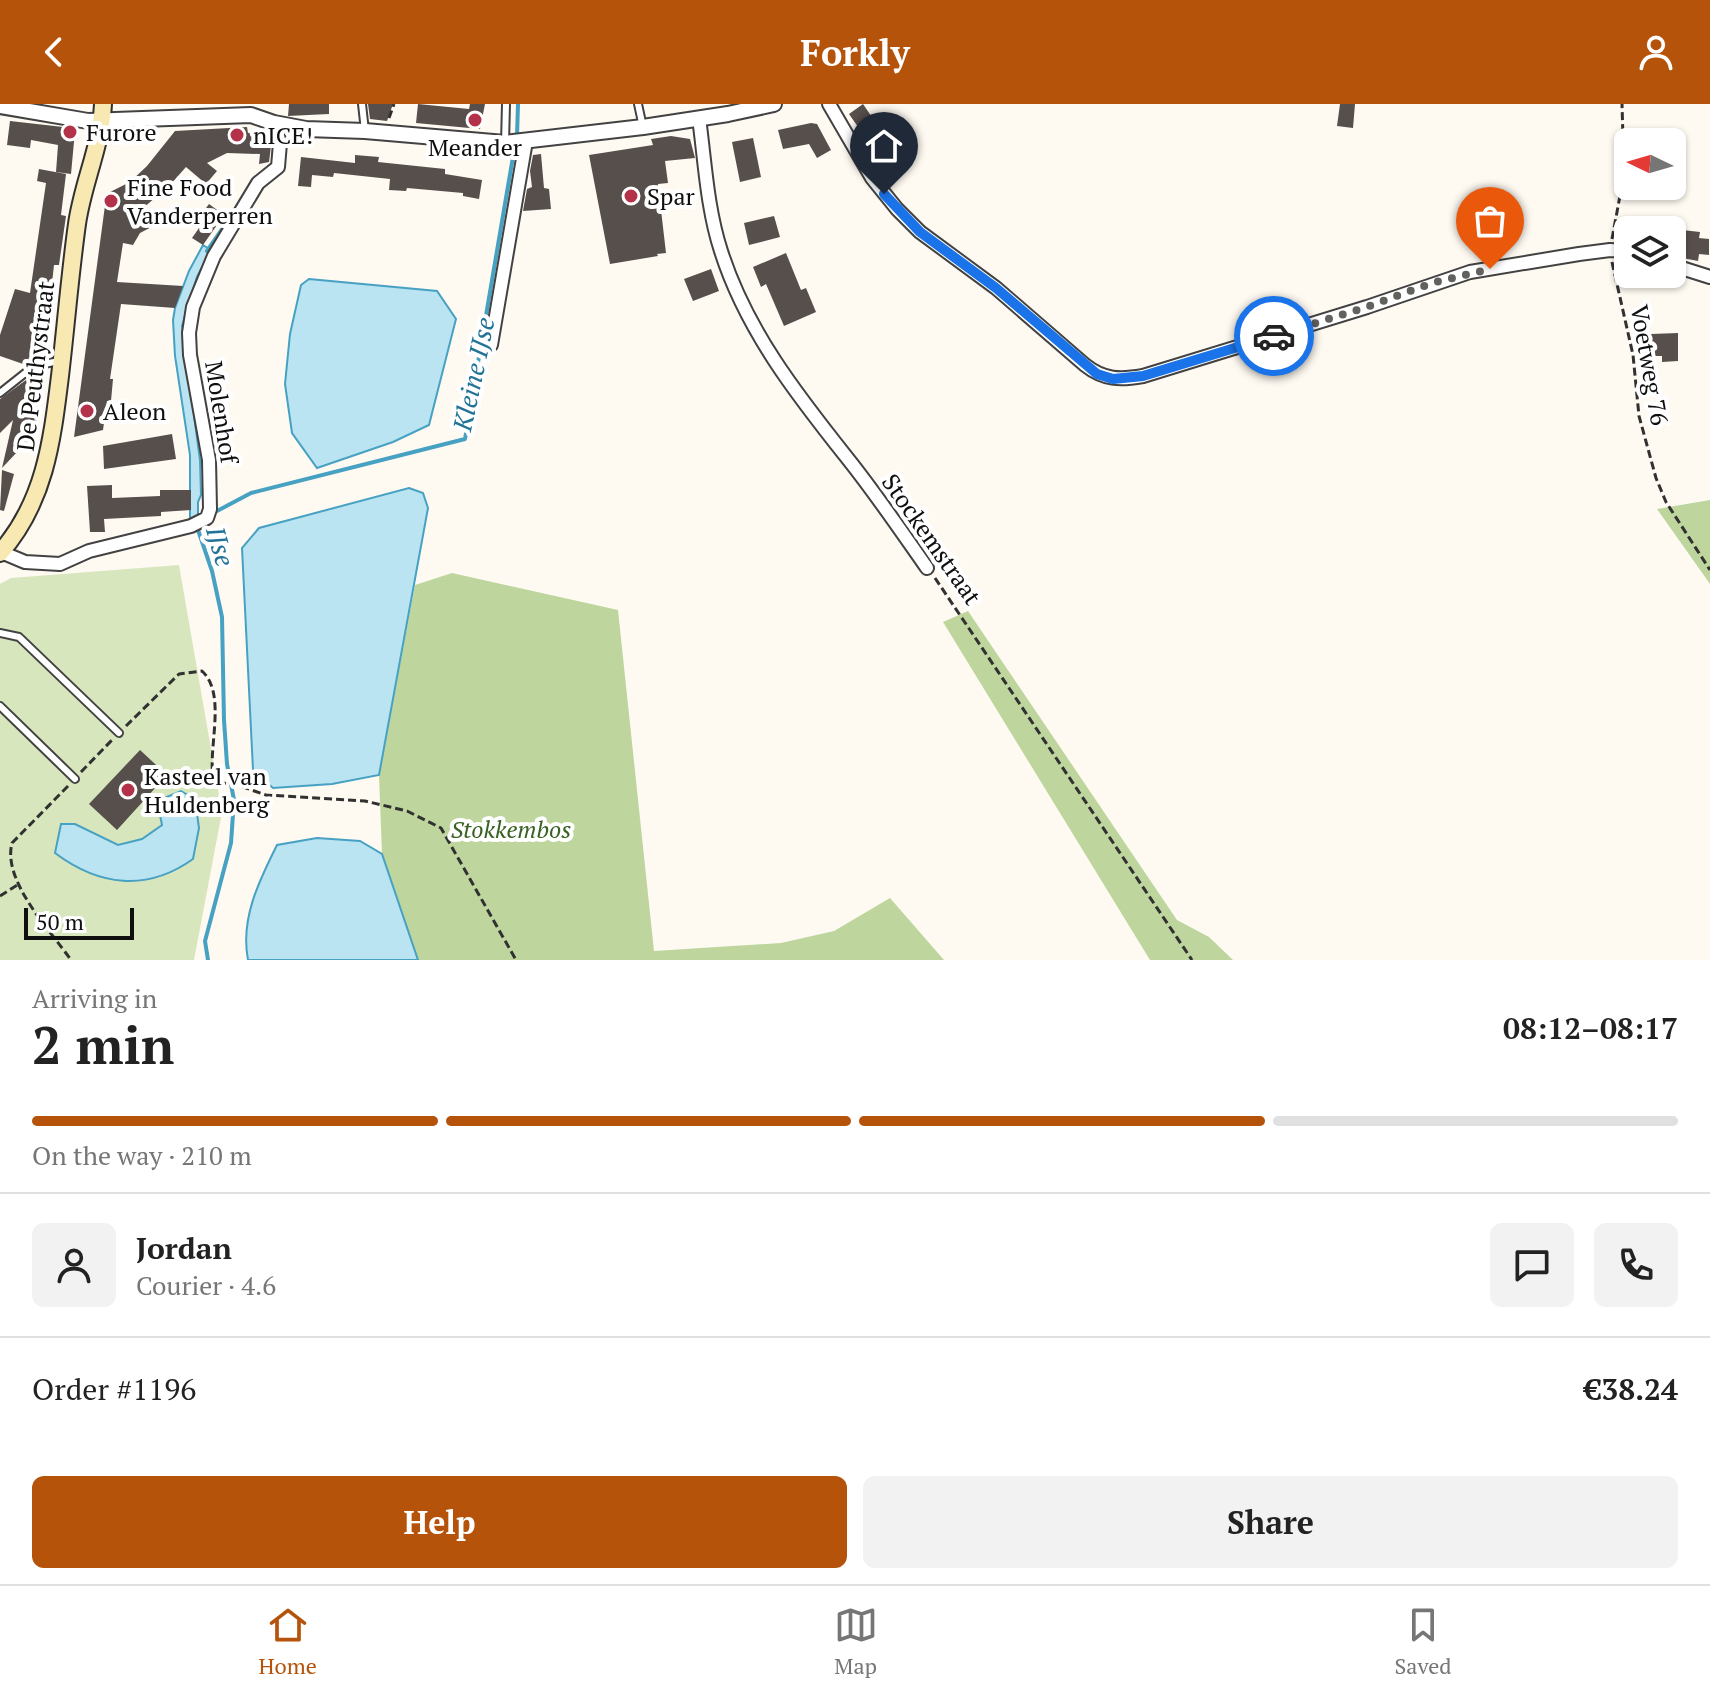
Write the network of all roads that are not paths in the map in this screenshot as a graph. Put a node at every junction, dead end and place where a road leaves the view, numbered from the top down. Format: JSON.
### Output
{"nodes":[{"id":1,"x":362,"y":104,"type":"edge"},
{"id":2,"x":506,"y":104,"type":"edge"},
{"id":3,"x":638,"y":104,"type":"edge"},
{"id":4,"x":774,"y":104,"type":"edge"},
{"id":5,"x":829,"y":104,"type":"edge"},
{"id":6,"x":0,"y":106,"type":"edge"},
{"id":7,"x":223,"y":110,"type":"edge"},
{"id":8,"x":103,"y":112,"type":"edge"},
{"id":9,"x":699,"y":118,"type":"junction"},
{"id":10,"x":274,"y":123,"type":"junction"},
{"id":11,"x":643,"y":127,"type":"junction"},
{"id":12,"x":365,"y":131,"type":"junction"},
{"id":13,"x":516,"y":142,"type":"junction"},
{"id":14,"x":1614,"y":250,"type":"edge"},
{"id":15,"x":1686,"y":269,"type":"edge"},
{"id":16,"x":1710,"y":277,"type":"edge"},
{"id":17,"x":491,"y":345,"type":"dead end"},
{"id":18,"x":62,"y":361,"type":"junction"},
{"id":19,"x":0,"y":393,"type":"edge"},
{"id":20,"x":0,"y":552,"type":"edge"},
{"id":21,"x":927,"y":568,"type":"road end"},
{"id":22,"x":0,"y":633,"type":"edge"},
{"id":23,"x":0,"y":706,"type":"edge"},
{"id":24,"x":119,"y":733,"type":"road end"},
{"id":25,"x":75,"y":779,"type":"road end"}],
"edges":[{"from":1,"to":12,"type":"lane"},
{"from":2,"to":13,"type":"lane"},
{"from":3,"to":11,"type":"lane"},
{"from":4,"to":9,"type":"street"},
{"from":5,"to":14,"type":"street"},
{"from":6,"to":8,"type":"street"},
{"from":7,"to":8,"type":"street"},
{"from":7,"to":10,"type":"street"},
{"from":8,"to":18,"type":"main road","name":"De Peuthystraat"},
{"from":9,"to":11,"type":"street"},
{"from":9,"to":21,"type":"street","name":"Stockemstraat"},
{"from":10,"to":12,"type":"street"},
{"from":10,"to":20,"type":"street","name":"Molenhof"},
{"from":11,"to":13,"type":"street"},
{"from":12,"to":13,"type":"street"},
{"from":13,"to":17,"type":"street"},
{"from":15,"to":16,"type":"street"},
{"from":18,"to":19,"type":"lane"},
{"from":18,"to":20,"type":"main road","name":"De Peuthystraat"},
{"from":22,"to":24,"type":"lane"},
{"from":23,"to":25,"type":"lane"}]}
